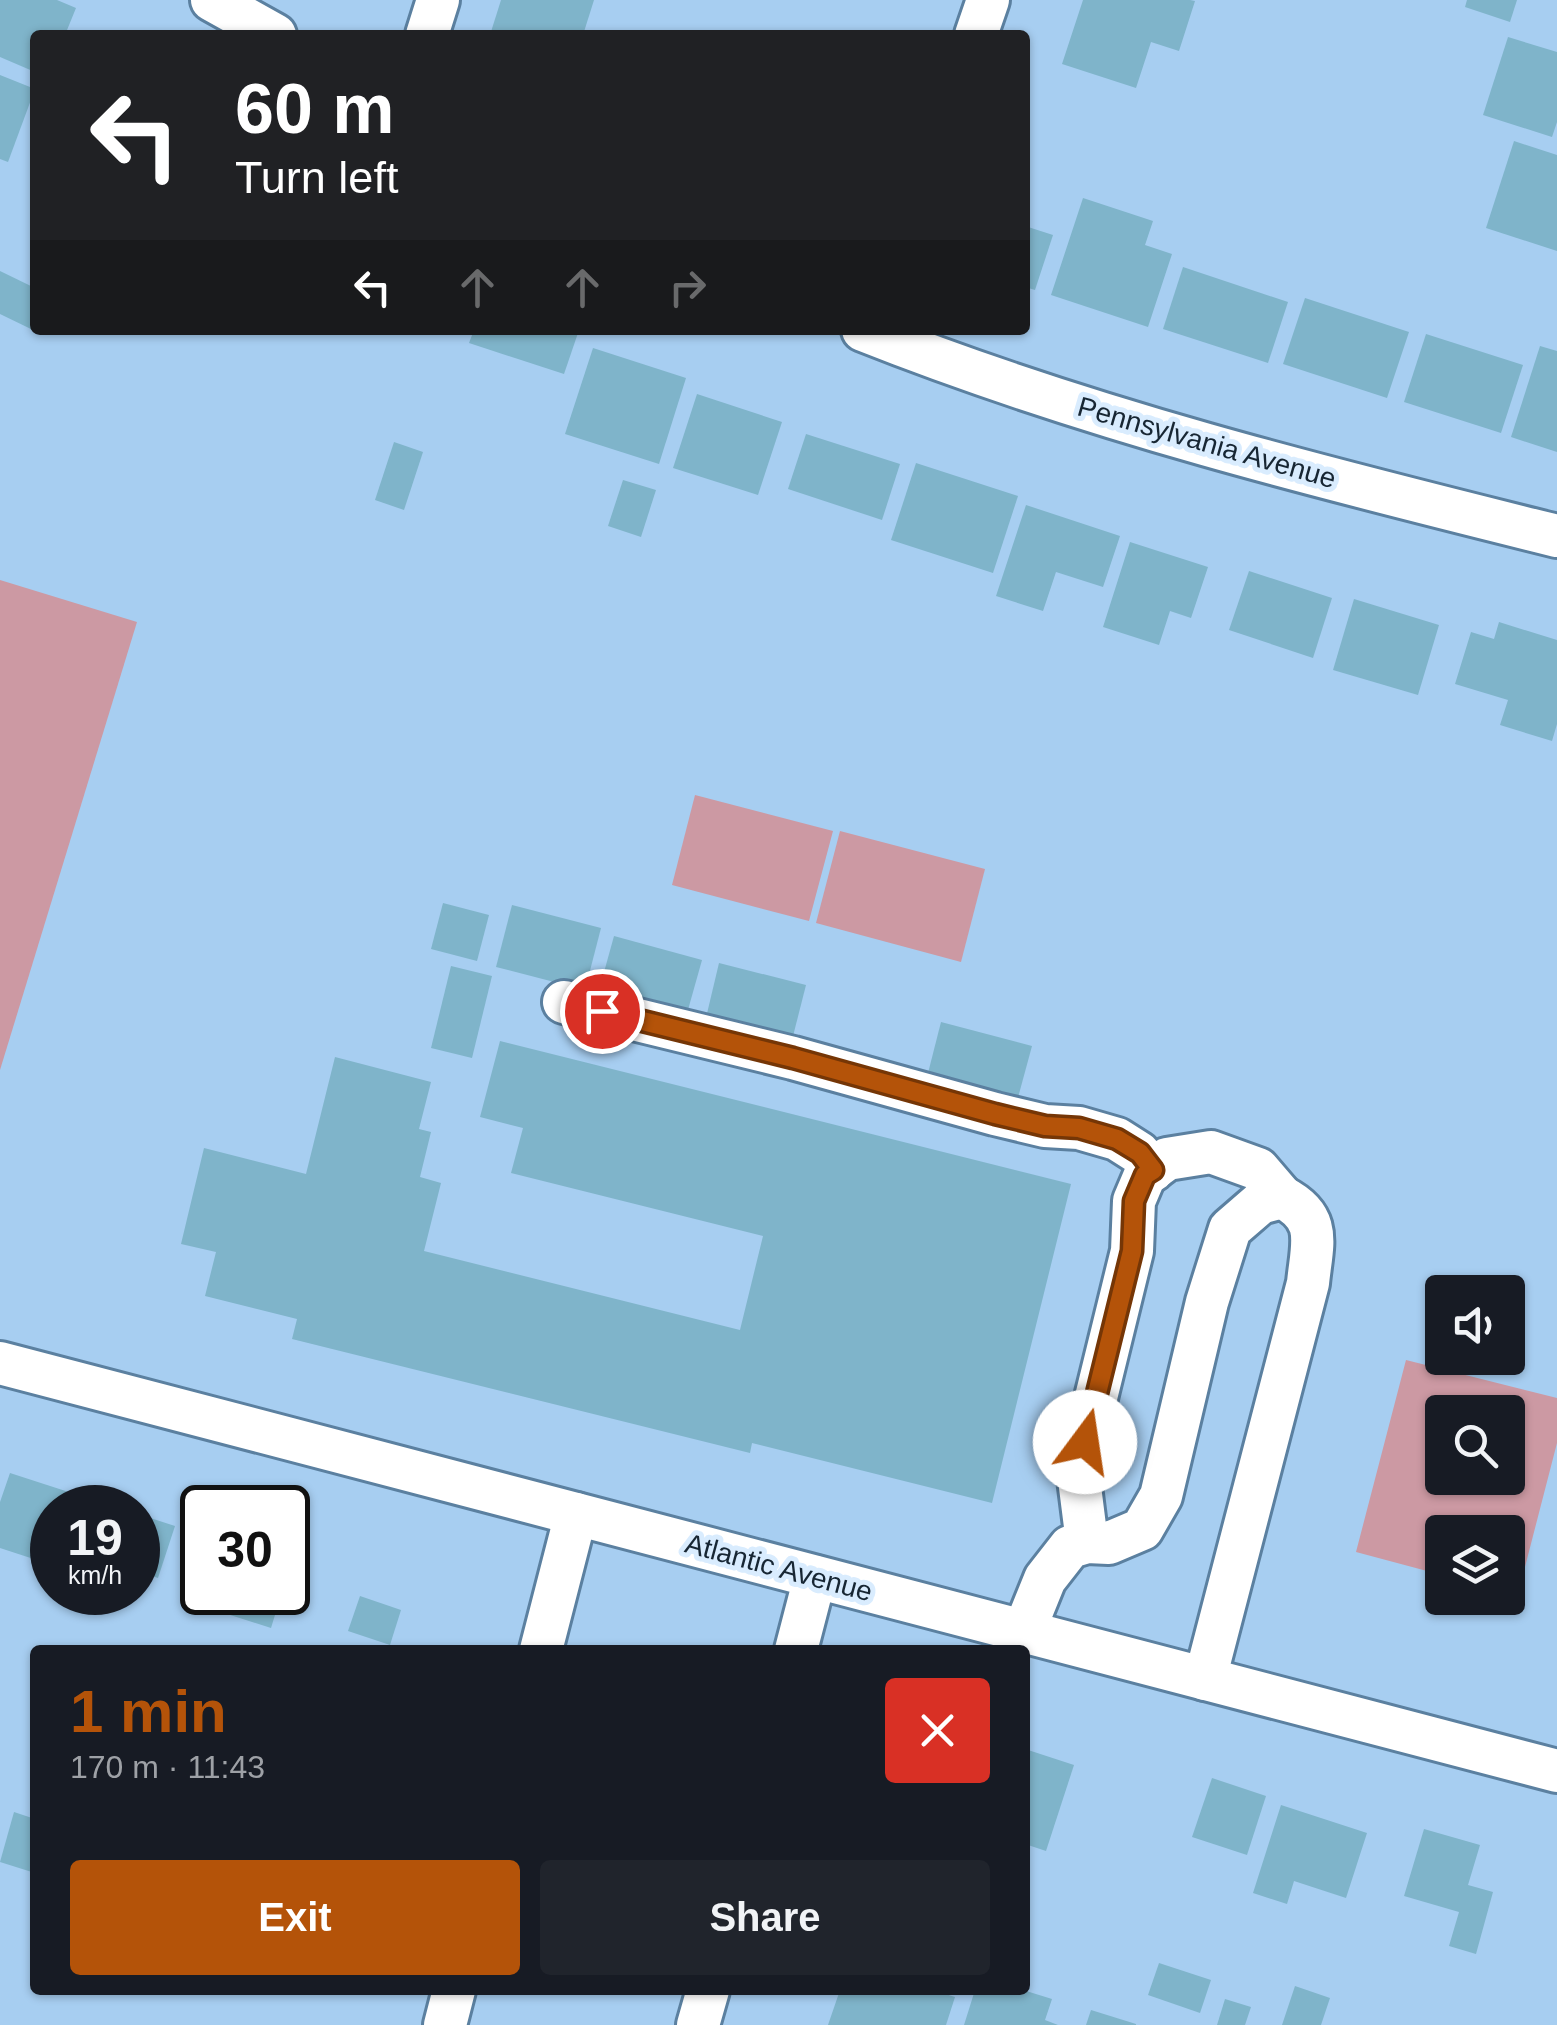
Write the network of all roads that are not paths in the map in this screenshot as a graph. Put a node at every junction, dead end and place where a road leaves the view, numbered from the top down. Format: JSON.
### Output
{"nodes":[{"id":1,"x":212,"y":0,"type":"edge"},
{"id":2,"x":438,"y":0,"type":"edge"},
{"id":3,"x":988,"y":0,"type":"edge"},
{"id":4,"x":266,"y":30,"type":"edge"},
{"id":5,"x":429,"y":30,"type":"edge"},
{"id":6,"x":978,"y":30,"type":"edge"},
{"id":7,"x":881,"y":335,"type":"edge"},
{"id":8,"x":1557,"y":536,"type":"edge"},
{"id":9,"x":564,"y":1002,"type":"dead end"},
{"id":10,"x":1153,"y":1170,"type":"junction"},
{"id":11,"x":1282,"y":1196,"type":"junction"},
{"id":12,"x":0,"y":1363,"type":"edge"},
{"id":13,"x":576,"y":1514,"type":"junction"},
{"id":14,"x":1087,"y":1542,"type":"junction"},
{"id":15,"x":816,"y":1577,"type":"junction"},
{"id":16,"x":1024,"y":1631,"type":"junction"},
{"id":17,"x":542,"y":1645,"type":"edge"},
{"id":18,"x":797,"y":1645,"type":"edge"},
{"id":19,"x":1206,"y":1679,"type":"junction"},
{"id":20,"x":1557,"y":1771,"type":"edge"},
{"id":21,"x":453,"y":1995,"type":"edge"},
{"id":22,"x":707,"y":1995,"type":"edge"},
{"id":23,"x":445,"y":2025,"type":"edge"},
{"id":24,"x":698,"y":2025,"type":"edge"}],
"edges":[{"from":1,"to":4,"type":"street"},
{"from":2,"to":5,"type":"street"},
{"from":3,"to":6,"type":"street"},
{"from":7,"to":8,"type":"street","name":"Pennsylvania Avenue"},
{"from":9,"to":10,"type":"street"},
{"from":10,"to":11,"type":"street"},
{"from":10,"to":14,"type":"street"},
{"from":11,"to":14,"type":"street"},
{"from":11,"to":19,"type":"street"},
{"from":12,"to":13,"type":"street","name":"Atlantic Avenue"},
{"from":13,"to":15,"type":"street","name":"Atlantic Avenue"},
{"from":13,"to":17,"type":"street"},
{"from":14,"to":16,"type":"street"},
{"from":15,"to":16,"type":"street","name":"Atlantic Avenue"},
{"from":15,"to":18,"type":"street"},
{"from":16,"to":19,"type":"street","name":"Atlantic Avenue"},
{"from":19,"to":20,"type":"street","name":"Atlantic Avenue"},
{"from":21,"to":23,"type":"street"},
{"from":22,"to":24,"type":"street"}]}
